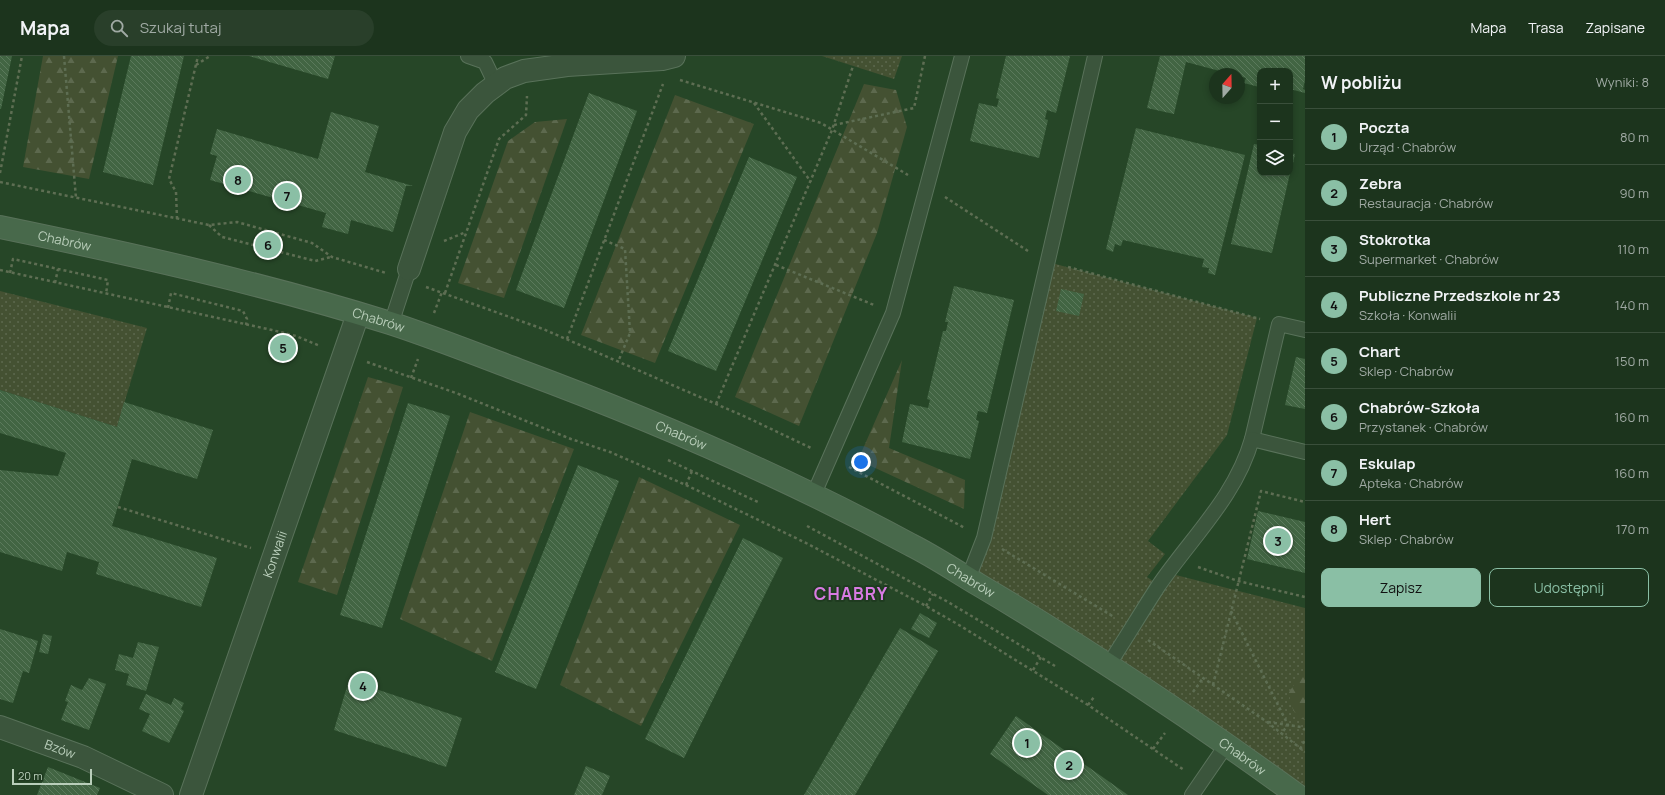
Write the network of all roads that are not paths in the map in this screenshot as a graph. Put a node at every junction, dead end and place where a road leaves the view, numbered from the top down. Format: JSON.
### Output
{"nodes":[{"id":1,"x":468,"y":56,"type":"edge"},
{"id":2,"x":962,"y":56,"type":"edge"},
{"id":3,"x":1096,"y":56,"type":"edge"},
{"id":4,"x":671,"y":63,"type":"edge"},
{"id":5,"x":496,"y":85,"type":"junction"},
{"id":6,"x":0,"y":227,"type":"edge"},
{"id":7,"x":399,"y":272,"type":"joint"},
{"id":8,"x":358,"y":314,"type":"junction"},
{"id":9,"x":391,"y":324,"type":"junction"},
{"id":10,"x":1305,"y":330,"type":"edge"},
{"id":11,"x":1252,"y":439,"type":"junction"},
{"id":12,"x":1305,"y":452,"type":"edge"},
{"id":13,"x":812,"y":496,"type":"junction"},
{"id":14,"x":968,"y":579,"type":"junction"},
{"id":15,"x":1109,"y":664,"type":"junction"},
{"id":16,"x":0,"y":727,"type":"edge"},
{"id":17,"x":1227,"y":744,"type":"junction"},
{"id":18,"x":162,"y":795,"type":"edge"},
{"id":19,"x":191,"y":795,"type":"edge"},
{"id":20,"x":1192,"y":795,"type":"edge"},
{"id":21,"x":1296,"y":795,"type":"edge"}],
"edges":[{"from":1,"to":5,"type":"lane"},
{"from":2,"to":13,"type":"lane"},
{"from":3,"to":14,"type":"lane"},
{"from":4,"to":5,"type":"street"},
{"from":5,"to":7,"type":"street"},
{"from":6,"to":8,"type":"street","name":"Chabrów"},
{"from":7,"to":9,"type":"lane"},
{"from":8,"to":9,"type":"street","name":"Chabrów"},
{"from":8,"to":19,"type":"street","name":"Konwalii"},
{"from":9,"to":13,"type":"street","name":"Chabrów"},
{"from":10,"to":11,"type":"lane"},
{"from":11,"to":12,"type":"lane"},
{"from":11,"to":15,"type":"lane"},
{"from":13,"to":14,"type":"street","name":"Chabrów"},
{"from":14,"to":15,"type":"street","name":"Chabrów"},
{"from":15,"to":17,"type":"street","name":"Chabrów"},
{"from":16,"to":18,"type":"street","name":"Bzów"},
{"from":17,"to":20,"type":"lane"},
{"from":17,"to":21,"type":"street","name":"Chabrów"}]}
